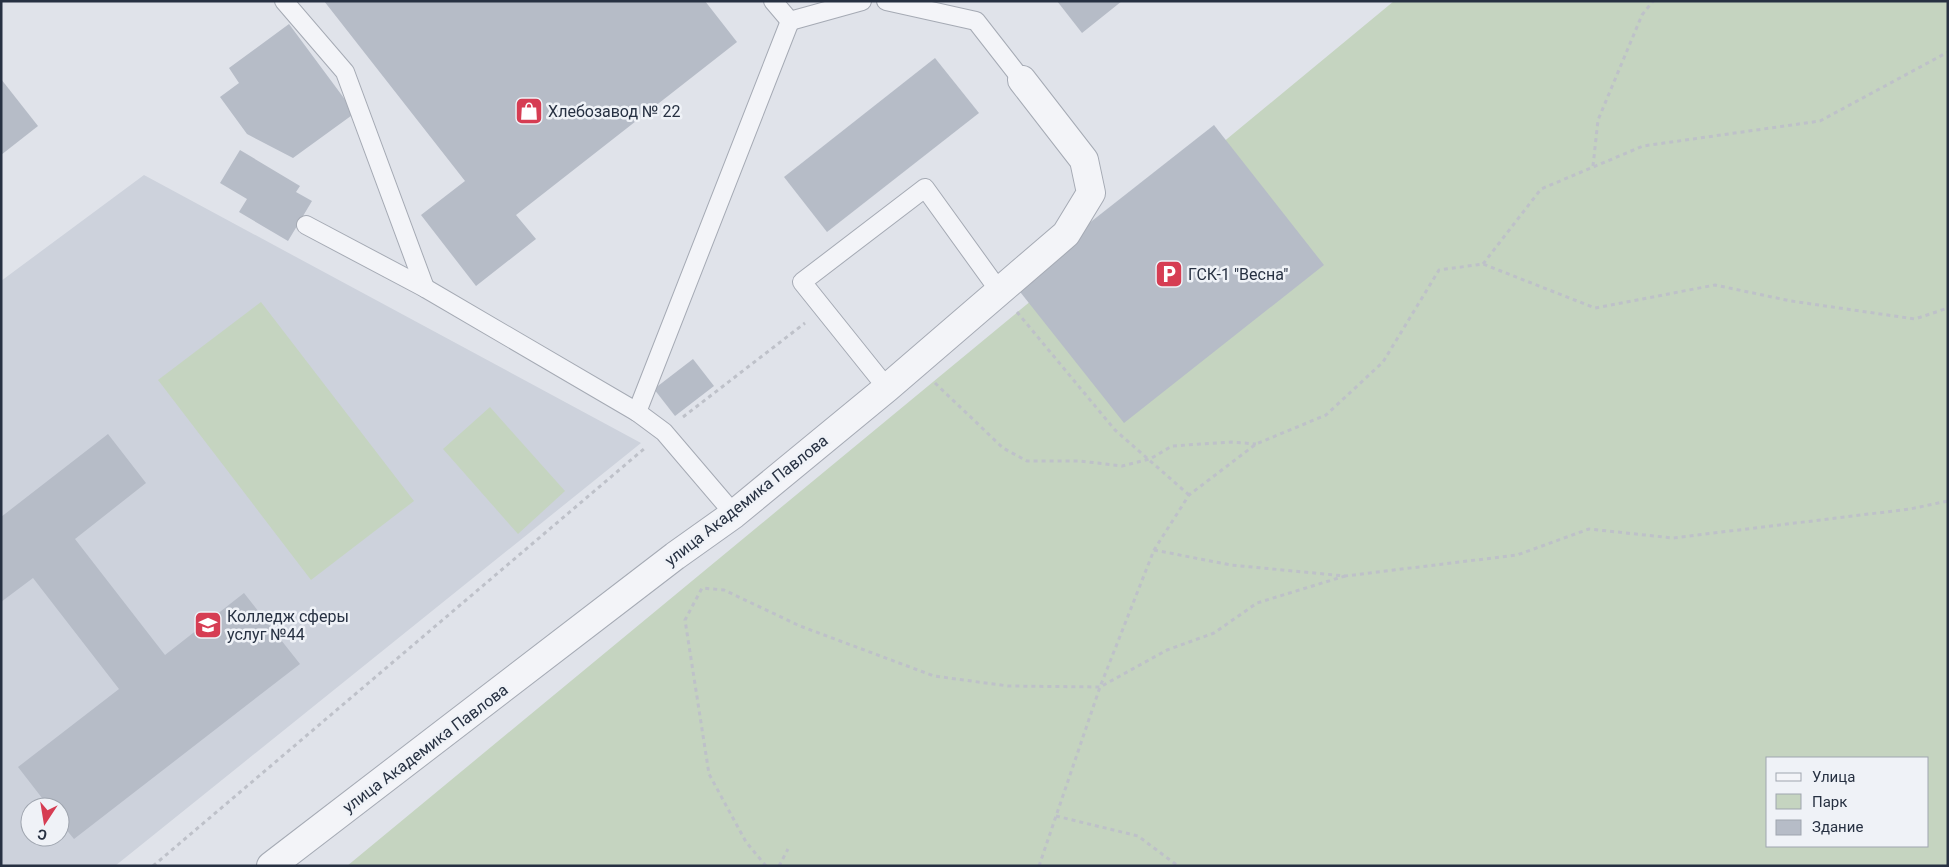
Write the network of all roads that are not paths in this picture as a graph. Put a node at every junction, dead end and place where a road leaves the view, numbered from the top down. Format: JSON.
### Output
{"nodes":[{"id":1,"x":284,"y":1,"type":"edge"},
{"id":2,"x":773,"y":1,"type":"edge"},
{"id":3,"x":862,"y":1,"type":"edge"},
{"id":4,"x":886,"y":1,"type":"edge"},
{"id":5,"x":790,"y":21,"type":"junction"},
{"id":6,"x":1022,"y":80,"type":"joint"},
{"id":7,"x":306,"y":225,"type":"dead end"},
{"id":8,"x":425,"y":288,"type":"junction"},
{"id":9,"x":1000,"y":292,"type":"junction"},
{"id":10,"x":887,"y":388,"type":"junction"},
{"id":11,"x":637,"y":412,"type":"junction"},
{"id":12,"x":734,"y":514,"type":"junction"},
{"id":13,"x":271,"y":866,"type":"edge"}],
"edges":[{"from":1,"to":8,"type":"lane"},
{"from":2,"to":5,"type":"lane"},
{"from":3,"to":5,"type":"lane"},
{"from":4,"to":6,"type":"lane"},
{"from":5,"to":11,"type":"lane"},
{"from":6,"to":9,"type":"street","name":"улица Академика Павлова"},
{"from":7,"to":8,"type":"lane"},
{"from":8,"to":11,"type":"lane"},
{"from":9,"to":10,"type":"street","name":"улица Академика Павлова"},
{"from":9,"to":10,"type":"lane"},
{"from":10,"to":12,"type":"street","name":"улица Академика Павлова"},
{"from":11,"to":12,"type":"lane"},
{"from":12,"to":13,"type":"street","name":"улица Академика Павлова"}]}
